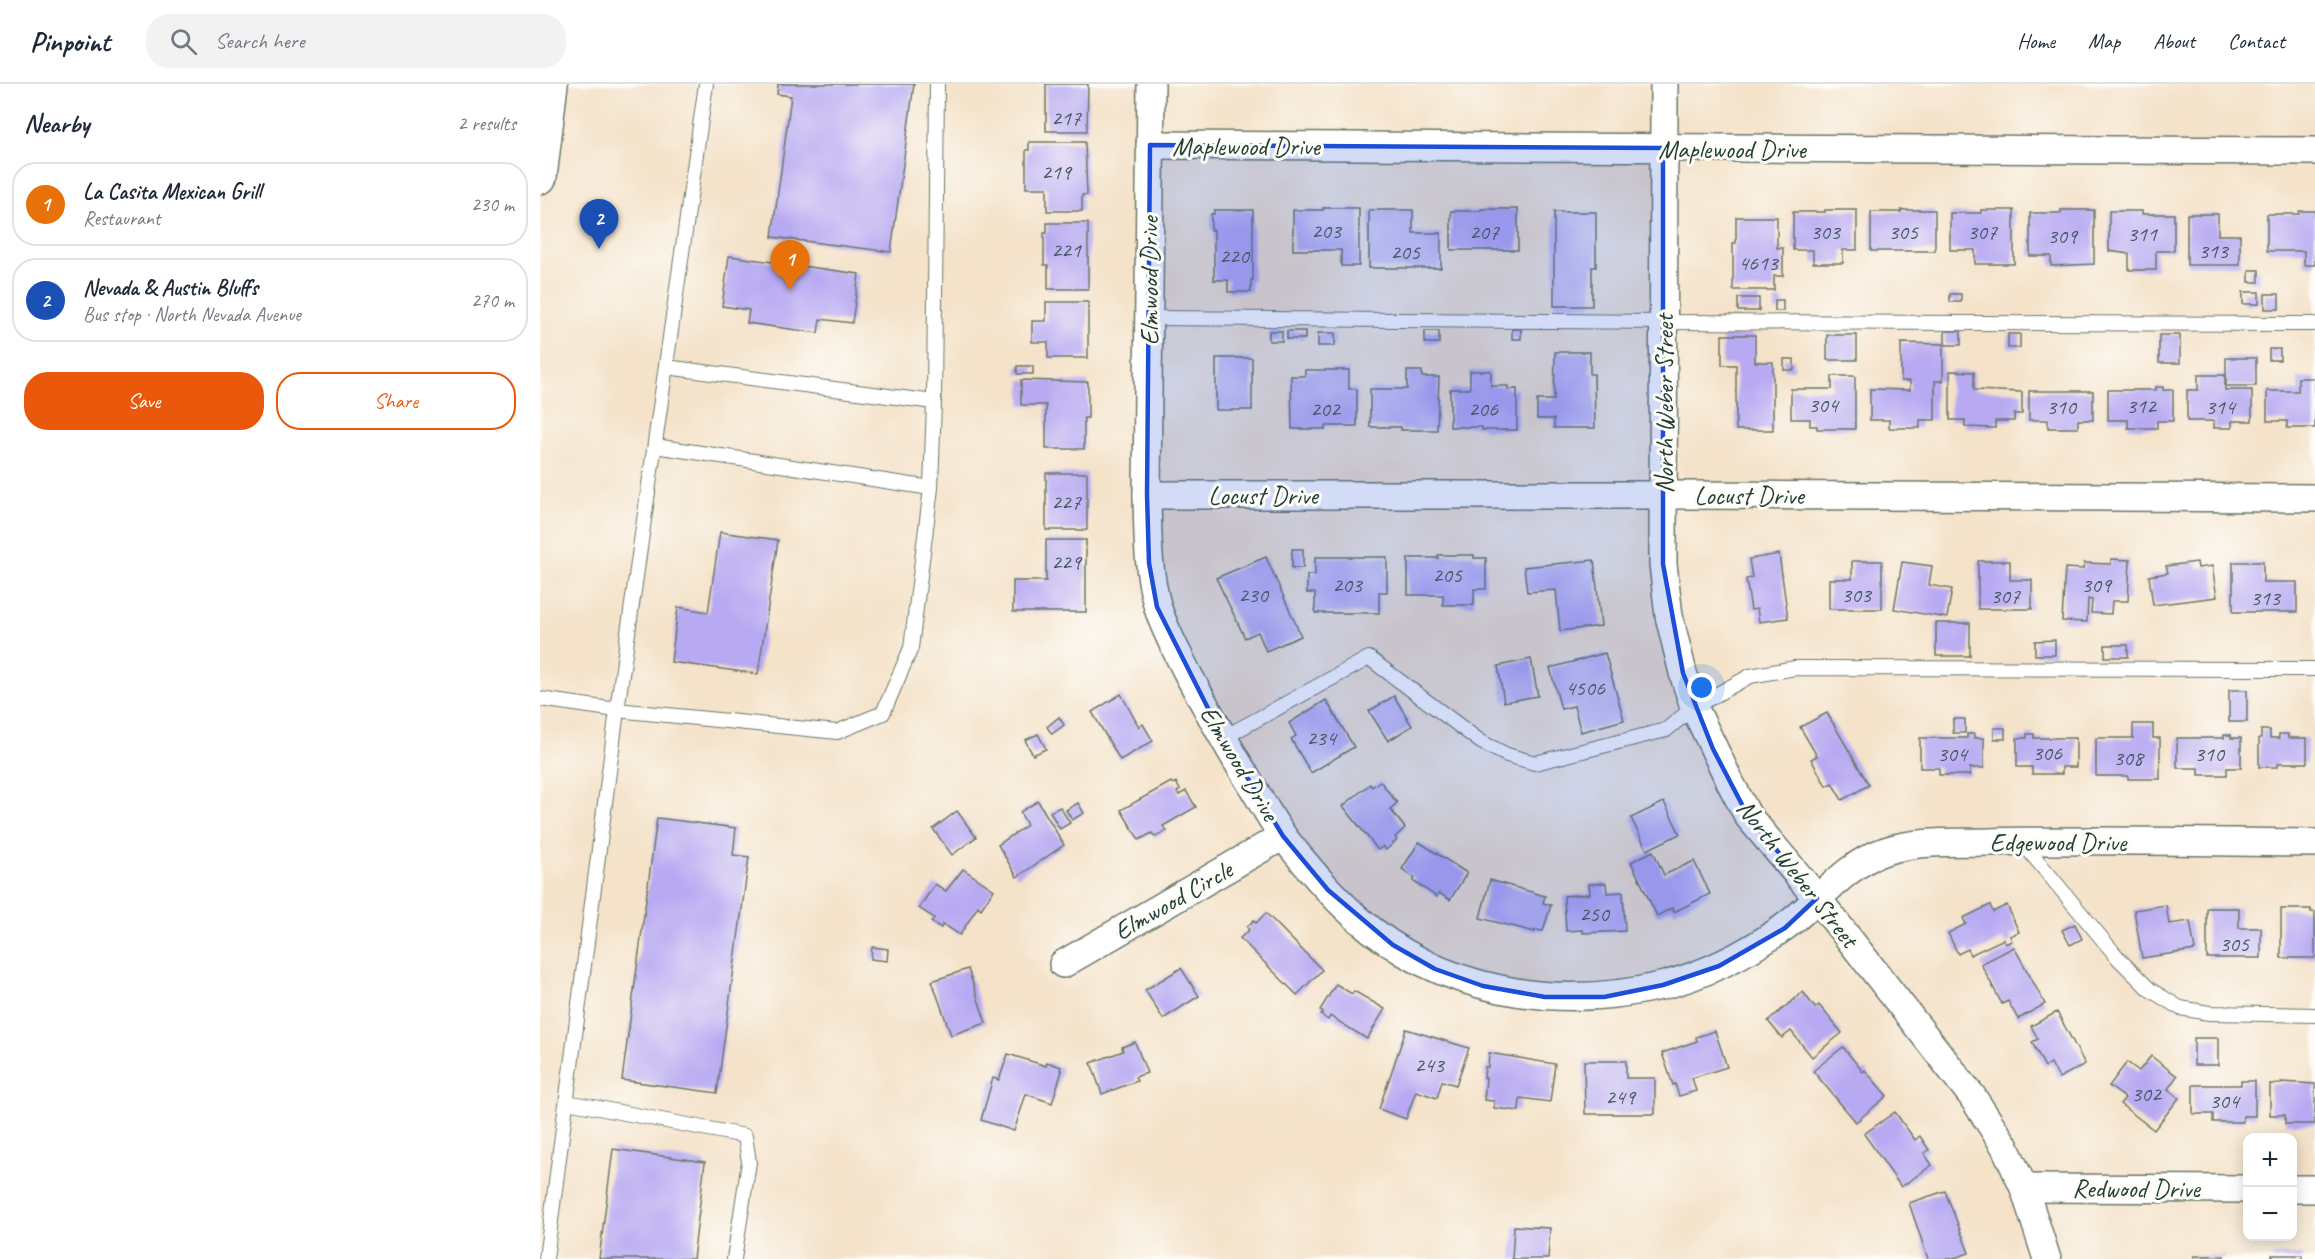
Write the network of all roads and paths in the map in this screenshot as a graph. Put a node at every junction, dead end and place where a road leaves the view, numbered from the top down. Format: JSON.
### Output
{"nodes":[{"id":1,"x":551,"y":84,"type":"edge"},
{"id":2,"x":706,"y":84,"type":"edge"},
{"id":3,"x":937,"y":84,"type":"edge"},
{"id":4,"x":1151,"y":84,"type":"edge"},
{"id":5,"x":1664,"y":84,"type":"edge"},
{"id":6,"x":1150,"y":145,"type":"junction"},
{"id":7,"x":1663,"y":148,"type":"junction"},
{"id":8,"x":2315,"y":151,"type":"edge"},
{"id":9,"x":540,"y":177,"type":"edge"},
{"id":10,"x":1148,"y":318,"type":"junction"},
{"id":11,"x":1664,"y":322,"type":"junction"},
{"id":12,"x":2315,"y":324,"type":"edge"},
{"id":13,"x":666,"y":367,"type":"junction"},
{"id":14,"x":934,"y":402,"type":"junction"},
{"id":15,"x":655,"y":446,"type":"junction"},
{"id":16,"x":931,"y":488,"type":"junction"},
{"id":17,"x":1147,"y":495,"type":"junction"},
{"id":18,"x":1664,"y":495,"type":"junction"},
{"id":19,"x":2315,"y":498,"type":"edge"},
{"id":20,"x":2315,"y":669,"type":"edge"},
{"id":21,"x":540,"y":699,"type":"edge"},
{"id":22,"x":1694,"y":707,"type":"junction"},
{"id":23,"x":617,"y":710,"type":"junction"},
{"id":24,"x":1223,"y":738,"type":"junction"},
{"id":25,"x":1283,"y":836,"type":"junction"},
{"id":26,"x":2021,"y":841,"type":"junction"},
{"id":27,"x":2315,"y":843,"type":"edge"},
{"id":28,"x":1817,"y":898,"type":"junction"},
{"id":29,"x":1063,"y":964,"type":"dead end"},
{"id":30,"x":2315,"y":1014,"type":"edge"},
{"id":31,"x":567,"y":1102,"type":"junction"},
{"id":32,"x":2024,"y":1188,"type":"junction"},
{"id":33,"x":2243,"y":1189,"type":"edge"},
{"id":34,"x":2297,"y":1189,"type":"edge"},
{"id":35,"x":2315,"y":1189,"type":"edge"},
{"id":36,"x":546,"y":1259,"type":"edge"},
{"id":37,"x":734,"y":1259,"type":"edge"},
{"id":38,"x":2047,"y":1259,"type":"edge"}],
"edges":[{"from":1,"to":9,"type":"main road"},
{"from":2,"to":13,"type":"lane"},
{"from":3,"to":14,"type":"lane"},
{"from":4,"to":6,"type":"street","name":"Elmwood Drive"},
{"from":5,"to":7,"type":"street","name":"North Weber Street"},
{"from":6,"to":7,"type":"street","name":"Maplewood Drive"},
{"from":6,"to":10,"type":"street","name":"Elmwood Drive"},
{"from":7,"to":8,"type":"street","name":"Maplewood Drive"},
{"from":7,"to":11,"type":"street","name":"North Weber Street"},
{"from":10,"to":11,"type":"lane"},
{"from":10,"to":17,"type":"street","name":"Elmwood Drive"},
{"from":11,"to":12,"type":"lane"},
{"from":11,"to":18,"type":"street","name":"North Weber Street"},
{"from":13,"to":14,"type":"lane"},
{"from":13,"to":15,"type":"lane"},
{"from":14,"to":16,"type":"lane"},
{"from":15,"to":16,"type":"lane"},
{"from":15,"to":23,"type":"lane"},
{"from":16,"to":23,"type":"lane"},
{"from":17,"to":18,"type":"street","name":"Locust Drive"},
{"from":17,"to":24,"type":"street","name":"Elmwood Drive"},
{"from":18,"to":19,"type":"street","name":"Locust Drive"},
{"from":18,"to":22,"type":"street","name":"North Weber Street"},
{"from":20,"to":22,"type":"lane"},
{"from":21,"to":23,"type":"lane"},
{"from":22,"to":24,"type":"lane"},
{"from":22,"to":28,"type":"street","name":"North Weber Street"},
{"from":23,"to":31,"type":"lane"},
{"from":24,"to":25,"type":"street","name":"Elmwood Drive"},
{"from":25,"to":28,"type":"street","name":"Elmwood Drive"},
{"from":25,"to":29,"type":"street","name":"Elmwood Circle"},
{"from":26,"to":27,"type":"street","name":"Edgewood Drive"},
{"from":26,"to":28,"type":"street","name":"Edgewood Drive"},
{"from":26,"to":30,"type":"lane"},
{"from":28,"to":32,"type":"street","name":"North Weber Street"},
{"from":31,"to":36,"type":"lane"},
{"from":31,"to":37,"type":"lane"},
{"from":32,"to":33,"type":"street","name":"Redwood Drive"},
{"from":32,"to":38,"type":"street","name":"North Weber Street"},
{"from":34,"to":35,"type":"street"}]}
